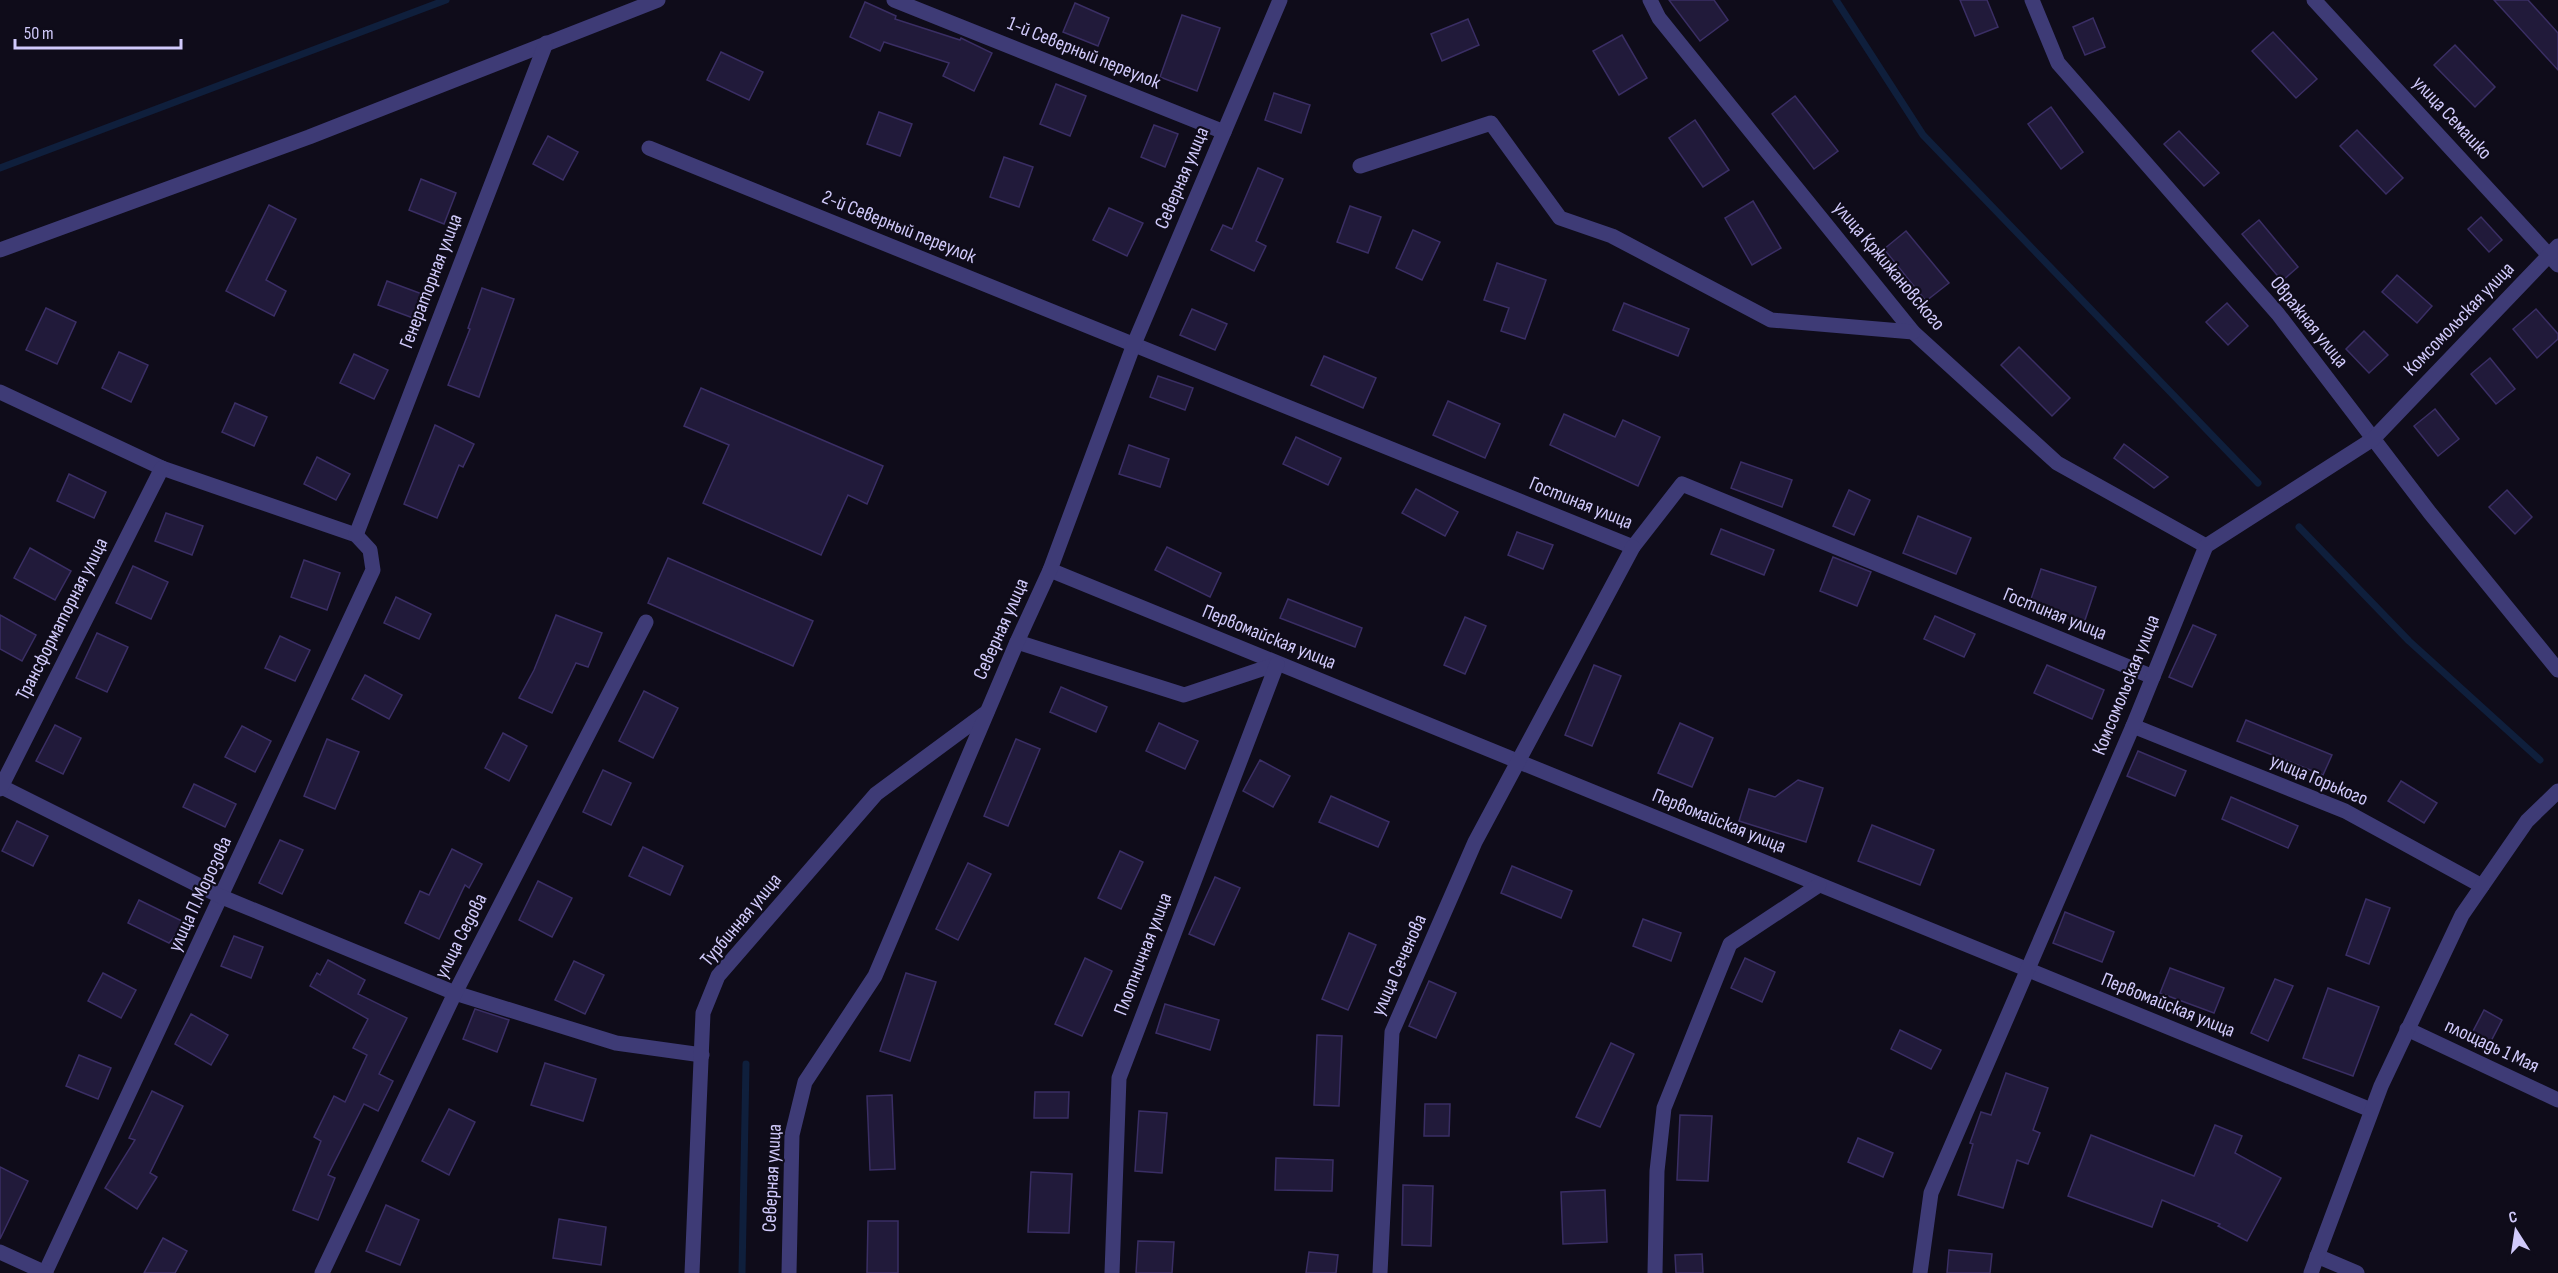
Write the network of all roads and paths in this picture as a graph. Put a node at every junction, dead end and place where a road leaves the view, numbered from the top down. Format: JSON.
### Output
{"nodes":[{"id":1,"x":658,"y":0,"type":"edge"},
{"id":2,"x":894,"y":0,"type":"edge"},
{"id":3,"x":1280,"y":0,"type":"edge"},
{"id":4,"x":1650,"y":0,"type":"edge"},
{"id":5,"x":2032,"y":0,"type":"edge"},
{"id":6,"x":2314,"y":0,"type":"edge"},
{"id":7,"x":546,"y":43,"type":"junction"},
{"id":8,"x":1224,"y":132,"type":"junction"},
{"id":9,"x":649,"y":148,"type":"dead end"},
{"id":10,"x":1360,"y":166,"type":"dead end"},
{"id":11,"x":0,"y":250,"type":"edge"},
{"id":12,"x":2555,"y":255,"type":"edge"},
{"id":13,"x":1913,"y":332,"type":"junction"},
{"id":14,"x":1134,"y":345,"type":"junction"},
{"id":15,"x":0,"y":392,"type":"edge"},
{"id":16,"x":2373,"y":439,"type":"junction"},
{"id":17,"x":162,"y":468,"type":"junction"},
{"id":18,"x":356,"y":535,"type":"junction"},
{"id":19,"x":2206,"y":546,"type":"junction"},
{"id":20,"x":1633,"y":547,"type":"junction"},
{"id":21,"x":1050,"y":570,"type":"junction"},
{"id":22,"x":646,"y":622,"type":"dead end"},
{"id":23,"x":1017,"y":642,"type":"junction"},
{"id":24,"x":1277,"y":663,"type":"junction"},
{"id":25,"x":2558,"y":670,"type":"edge"},
{"id":26,"x":2153,"y":677,"type":"junction"},
{"id":27,"x":987,"y":712,"type":"junction"},
{"id":28,"x":2133,"y":726,"type":"junction"},
{"id":29,"x":1518,"y":762,"type":"junction"},
{"id":30,"x":0,"y":787,"type":"edge"},
{"id":31,"x":2558,"y":791,"type":"edge"},
{"id":32,"x":1819,"y":885,"type":"junction"},
{"id":33,"x":2482,"y":886,"type":"junction"},
{"id":34,"x":222,"y":897,"type":"junction"},
{"id":35,"x":2028,"y":970,"type":"junction"},
{"id":36,"x":455,"y":993,"type":"junction"},
{"id":37,"x":2407,"y":1029,"type":"junction"},
{"id":38,"x":702,"y":1055,"type":"junction"},
{"id":39,"x":2558,"y":1100,"type":"edge"},
{"id":40,"x":2372,"y":1110,"type":"junction"},
{"id":41,"x":0,"y":1252,"type":"edge"},
{"id":42,"x":2317,"y":1256,"type":"junction"},
{"id":43,"x":45,"y":1273,"type":"edge"},
{"id":44,"x":322,"y":1273,"type":"edge"},
{"id":45,"x":692,"y":1273,"type":"edge"},
{"id":46,"x":789,"y":1273,"type":"edge"},
{"id":47,"x":1112,"y":1273,"type":"edge"},
{"id":48,"x":1380,"y":1273,"type":"edge"},
{"id":49,"x":1655,"y":1273,"type":"edge"},
{"id":50,"x":1920,"y":1273,"type":"edge"},
{"id":51,"x":2311,"y":1273,"type":"edge"},
{"id":52,"x":2357,"y":1273,"type":"edge"}],
"edges":[{"from":1,"to":7,"type":"street"},
{"from":2,"to":8,"type":"street","name":"1-й Северный переулок"},
{"from":3,"to":8,"type":"street","name":"Северная улица"},
{"from":4,"to":13,"type":"street","name":"улица Кржижановского"},
{"from":5,"to":16,"type":"street","name":"Овражная улица"},
{"from":6,"to":12,"type":"street","name":"улица Семашко"},
{"from":7,"to":11,"type":"street"},
{"from":7,"to":18,"type":"street","name":"Генераторная улица"},
{"from":8,"to":14,"type":"street","name":"Северная улица"},
{"from":9,"to":14,"type":"street","name":"2-й Северный переулок"},
{"from":10,"to":13,"type":"street"},
{"from":12,"to":16,"type":"street","name":"Комсомольская улица"},
{"from":13,"to":19,"type":"street","name":"улица Кржижановского"},
{"from":14,"to":20,"type":"street","name":"Гостиная улица"},
{"from":14,"to":21,"type":"street","name":"Северная улица"},
{"from":15,"to":17,"type":"street"},
{"from":16,"to":19,"type":"street","name":"Комсомольская улица"},
{"from":16,"to":25,"type":"street","name":"Овражная улица"},
{"from":17,"to":18,"type":"street"},
{"from":17,"to":30,"type":"street","name":"Трансформаторная улица"},
{"from":18,"to":34,"type":"street","name":"улица П.Морозова"},
{"from":19,"to":26,"type":"street","name":"Комсомольская улица"},
{"from":20,"to":26,"type":"street","name":"Гостиная улица"},
{"from":20,"to":29,"type":"street","name":"улица Сеченова"},
{"from":21,"to":23,"type":"street","name":"Северная улица"},
{"from":21,"to":24,"type":"street","name":"Первомайская улица"},
{"from":22,"to":36,"type":"street","name":"улица Седова"},
{"from":23,"to":24,"type":"street"},
{"from":23,"to":27,"type":"street","name":"Северная улица"},
{"from":24,"to":29,"type":"street","name":"Первомайская улица"},
{"from":24,"to":47,"type":"street","name":"Плотничная улица"},
{"from":26,"to":28,"type":"street","name":"Комсомольская улица"},
{"from":27,"to":38,"type":"street","name":"Турбинная улица"},
{"from":27,"to":46,"type":"street","name":"Северная улица"},
{"from":28,"to":33,"type":"street","name":"улица Горького"},
{"from":28,"to":35,"type":"street","name":"Комсомольская улица"},
{"from":29,"to":32,"type":"street","name":"Первомайская улица"},
{"from":29,"to":48,"type":"street","name":"улица Сеченова"},
{"from":30,"to":34,"type":"street"},
{"from":31,"to":33,"type":"street"},
{"from":32,"to":35,"type":"street","name":"Первомайская улица"},
{"from":32,"to":49,"type":"street"},
{"from":33,"to":37,"type":"street"},
{"from":34,"to":36,"type":"street"},
{"from":34,"to":43,"type":"street","name":"улица П.Морозова"},
{"from":35,"to":40,"type":"street","name":"Первомайская улица"},
{"from":35,"to":50,"type":"street","name":"Комсомольская улица"},
{"from":36,"to":38,"type":"street"},
{"from":36,"to":44,"type":"street","name":"улица Седова"},
{"from":37,"to":39,"type":"street","name":"площадь 1 Мая"},
{"from":37,"to":40,"type":"street"},
{"from":38,"to":45,"type":"street","name":"Турбинная улица"},
{"from":40,"to":42,"type":"street"},
{"from":41,"to":43,"type":"street"},
{"from":42,"to":51,"type":"street"},
{"from":42,"to":52,"type":"street"}]}
